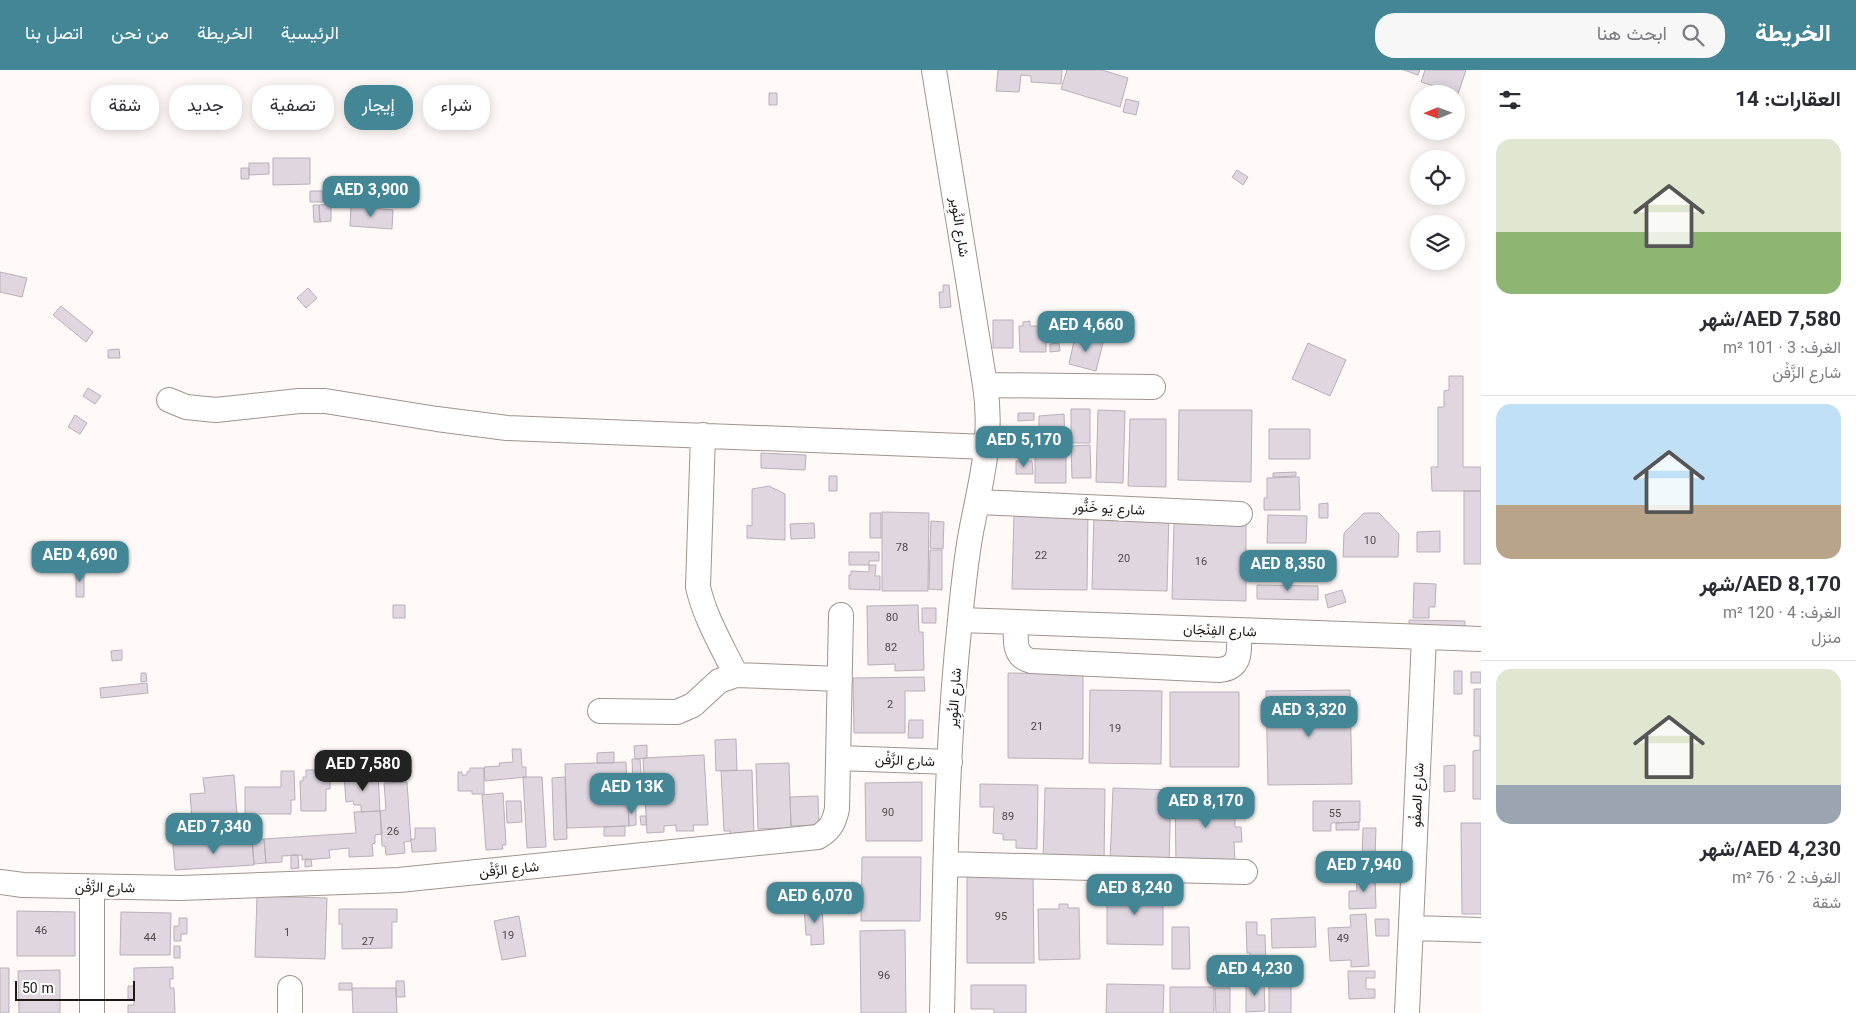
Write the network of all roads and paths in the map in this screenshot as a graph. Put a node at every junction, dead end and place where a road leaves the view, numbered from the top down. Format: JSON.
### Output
{"nodes":[{"id":1,"x":934,"y":70,"type":"edge"},
{"id":2,"x":986,"y":385,"type":"junction"},
{"id":3,"x":1153,"y":387,"type":"dead end"},
{"id":4,"x":169,"y":400,"type":"dead end"},
{"id":5,"x":703,"y":435,"type":"junction"},
{"id":6,"x":987,"y":448,"type":"junction"},
{"id":7,"x":978,"y":502,"type":"junction"},
{"id":8,"x":1240,"y":514,"type":"dead end"},
{"id":9,"x":841,"y":615,"type":"dead end"},
{"id":10,"x":960,"y":620,"type":"junction"},
{"id":11,"x":1016,"y":622,"type":"junction"},
{"id":12,"x":1239,"y":631,"type":"junction"},
{"id":13,"x":1424,"y":637,"type":"junction"},
{"id":14,"x":1481,"y":639,"type":"edge"},
{"id":15,"x":736,"y":674,"type":"junction"},
{"id":16,"x":840,"y":679,"type":"junction"},
{"id":17,"x":600,"y":711,"type":"dead end"},
{"id":18,"x":838,"y":758,"type":"junction"},
{"id":19,"x":950,"y":762,"type":"junction"},
{"id":20,"x":946,"y":864,"type":"junction"},
{"id":21,"x":1244,"y":872,"type":"dead end"},
{"id":22,"x":0,"y":882,"type":"edge"},
{"id":23,"x":92,"y":887,"type":"junction"},
{"id":24,"x":1411,"y":928,"type":"junction"},
{"id":25,"x":1481,"y":930,"type":"edge"},
{"id":26,"x":290,"y":988,"type":"dead end"},
{"id":27,"x":92,"y":1013,"type":"edge"},
{"id":28,"x":290,"y":1013,"type":"edge"},
{"id":29,"x":942,"y":1013,"type":"edge"},
{"id":30,"x":1407,"y":1013,"type":"edge"}],
"edges":[{"from":1,"to":2,"type":"street","name":"شارع النُوِير"},
{"from":2,"to":3,"type":"street"},
{"from":2,"to":6,"type":"street","name":"شارع النُوِير"},
{"from":4,"to":5,"type":"street"},
{"from":5,"to":6,"type":"street"},
{"from":5,"to":15,"type":"street"},
{"from":6,"to":7,"type":"street","name":"شارع النُوِير"},
{"from":7,"to":8,"type":"street","name":"شارع يَو خَنُّور"},
{"from":7,"to":10,"type":"street","name":"شارع النُوِير"},
{"from":9,"to":16,"type":"street"},
{"from":10,"to":11,"type":"street","name":"شارع الفِنْجَان"},
{"from":10,"to":19,"type":"street","name":"شارع النُوِير"},
{"from":11,"to":12,"type":"street","name":"شارع الفِنْجَان"},
{"from":11,"to":12,"type":"street"},
{"from":12,"to":13,"type":"street","name":"شارع الفِنْجَان"},
{"from":13,"to":14,"type":"street","name":"شارع الفِنْجَان"},
{"from":13,"to":24,"type":"street","name":"شارع الصفُو"},
{"from":15,"to":16,"type":"street"},
{"from":15,"to":17,"type":"street"},
{"from":16,"to":18,"type":"street"},
{"from":18,"to":19,"type":"street","name":"شارع الزَّفْن"},
{"from":18,"to":23,"type":"street","name":"شارع الزَّفْن"},
{"from":19,"to":20,"type":"street","name":"شارع النُوِير"},
{"from":20,"to":21,"type":"street"},
{"from":20,"to":29,"type":"street","name":"شارع النُوِير"},
{"from":22,"to":23,"type":"street","name":"شارع الزَّفْن"},
{"from":23,"to":27,"type":"street"},
{"from":24,"to":25,"type":"street"},
{"from":24,"to":30,"type":"street","name":"شارع الصفُو"},
{"from":26,"to":28,"type":"street"}]}
